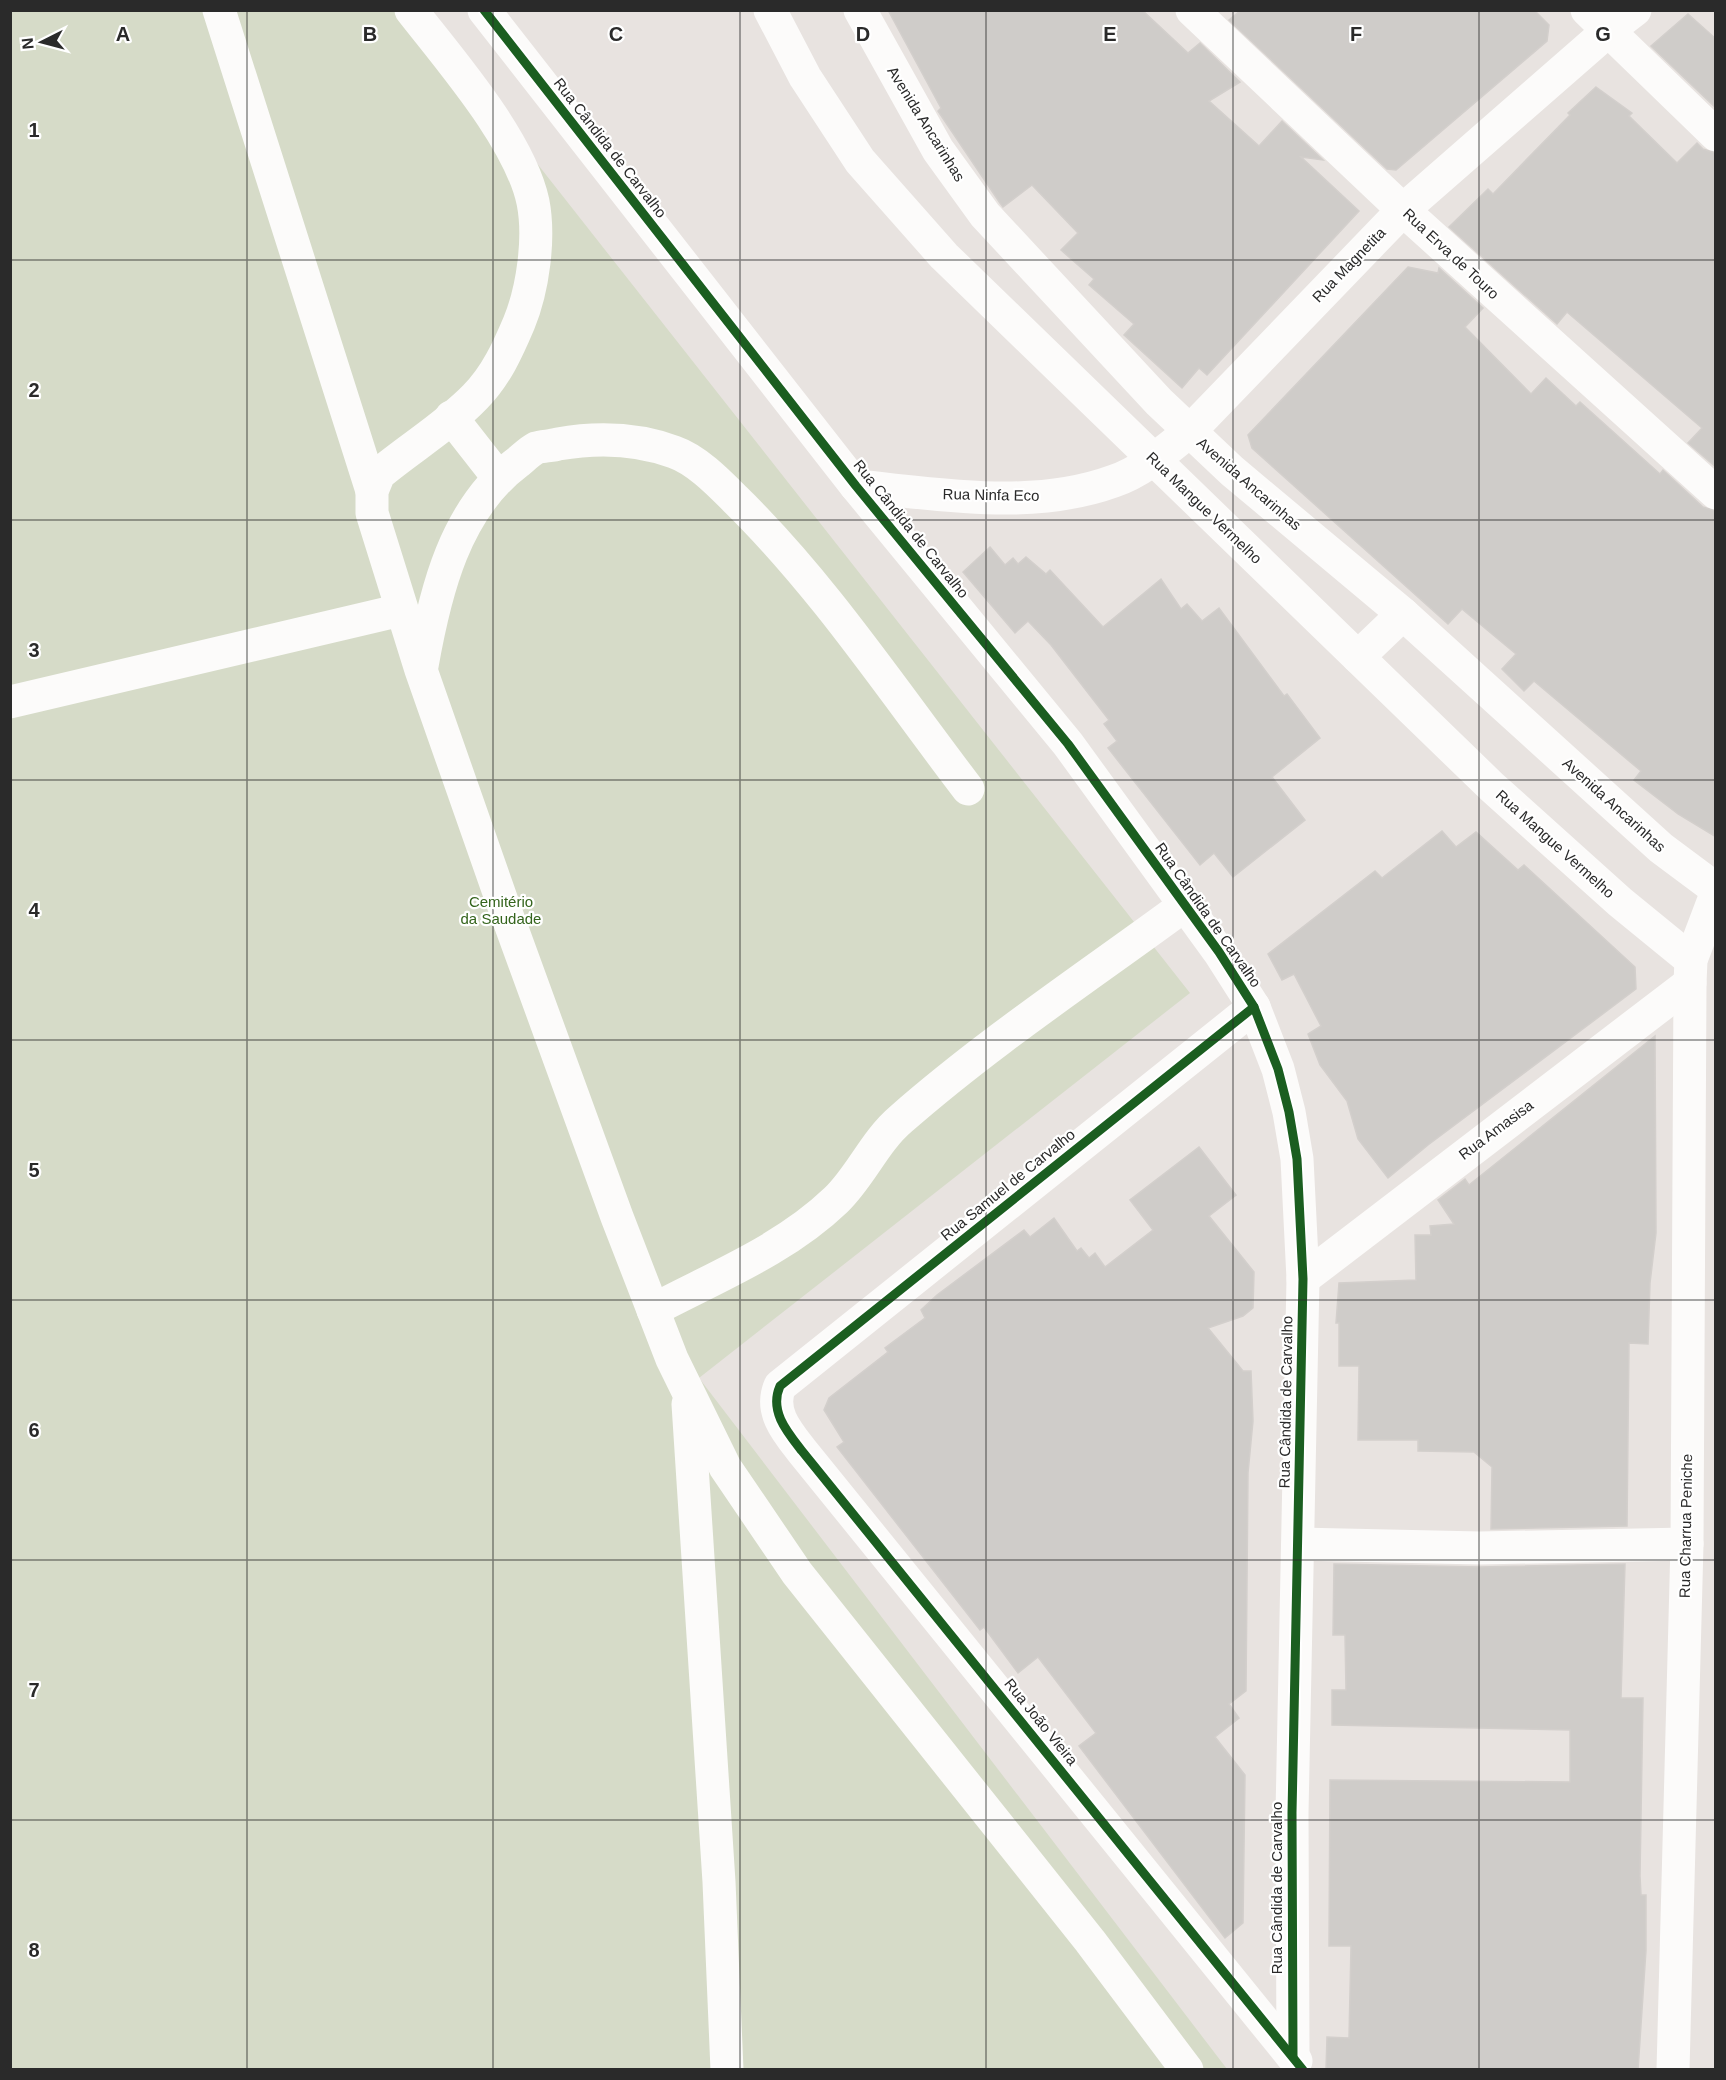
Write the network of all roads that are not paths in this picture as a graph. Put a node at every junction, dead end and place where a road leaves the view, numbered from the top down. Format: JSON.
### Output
{"nodes":[{"id":1,"x":219,"y":10,"type":"edge"},
{"id":2,"x":411,"y":10,"type":"edge"},
{"id":3,"x":484,"y":10,"type":"edge"},
{"id":4,"x":770,"y":10,"type":"edge"},
{"id":5,"x":860,"y":10,"type":"edge"},
{"id":6,"x":1192,"y":10,"type":"edge"},
{"id":7,"x":1635,"y":10,"type":"edge"},
{"id":8,"x":1598,"y":20,"type":"edge"},
{"id":9,"x":1716,"y":135,"type":"edge"},
{"id":10,"x":1403,"y":210,"type":"junction"},
{"id":11,"x":451,"y":417,"type":"junction"},
{"id":12,"x":1190,"y":431,"type":"junction"},
{"id":13,"x":1155,"y":460,"type":"junction"},
{"id":14,"x":498,"y":477,"type":"junction"},
{"id":15,"x":856,"y":486,"type":"junction"},
{"id":16,"x":372,"y":490,"type":"junction"},
{"id":17,"x":1716,"y":493,"type":"edge"},
{"id":18,"x":401,"y":610,"type":"junction"},
{"id":19,"x":1403,"y":614,"type":"junction"},
{"id":20,"x":1358,"y":657,"type":"junction"},
{"id":21,"x":421,"y":670,"type":"junction"},
{"id":22,"x":10,"y":702,"type":"edge"},
{"id":23,"x":968,"y":789,"type":"dead end"},
{"id":24,"x":1716,"y":889,"type":"edge"},
{"id":25,"x":1716,"y":894,"type":"edge"},
{"id":26,"x":1185,"y":905,"type":"junction"},
{"id":27,"x":1690,"y":971,"type":"junction"},
{"id":28,"x":1254,"y":1007,"type":"junction"},
{"id":29,"x":1303,"y":1279,"type":"junction"},
{"id":30,"x":653,"y":1310,"type":"junction"},
{"id":31,"x":780,"y":1386,"type":"joint"},
{"id":32,"x":687,"y":1392,"type":"junction"},
{"id":33,"x":1299,"y":1544,"type":"junction"},
{"id":34,"x":1687,"y":1544,"type":"junction"},
{"id":35,"x":1298,"y":2063,"type":"edge"},
{"id":36,"x":727,"y":2070,"type":"edge"},
{"id":37,"x":1187,"y":2070,"type":"edge"},
{"id":38,"x":1673,"y":2070,"type":"edge"}],
"edges":[{"from":1,"to":16,"type":"street"},
{"from":2,"to":11,"type":"street"},
{"from":3,"to":15,"type":"street","name":"Rua Cândida de Carvalho"},
{"from":4,"to":13,"type":"street","name":"Rua Mangue Vermelho"},
{"from":5,"to":12,"type":"street","name":"Avenida Ancarinhas"},
{"from":6,"to":10,"type":"street","name":"Rua Erva de Touro"},
{"from":7,"to":8,"type":"street","name":"Rua Magnetita"},
{"from":8,"to":9,"type":"street"},
{"from":8,"to":10,"type":"street","name":"Rua Magnetita"},
{"from":10,"to":12,"type":"street","name":"Rua Magnetita"},
{"from":10,"to":17,"type":"street","name":"Rua Erva de Touro"},
{"from":11,"to":14,"type":"street"},
{"from":11,"to":16,"type":"street"},
{"from":12,"to":13,"type":"street","name":"Rua Magnetita"},
{"from":12,"to":19,"type":"street","name":"Avenida Ancarinhas"},
{"from":13,"to":15,"type":"street","name":"Rua Ninfa Eco"},
{"from":13,"to":20,"type":"street","name":"Rua Mangue Vermelho"},
{"from":14,"to":21,"type":"street"},
{"from":14,"to":23,"type":"street"},
{"from":15,"to":26,"type":"street","name":"Rua Cândida de Carvalho"},
{"from":16,"to":18,"type":"street"},
{"from":18,"to":21,"type":"street"},
{"from":18,"to":22,"type":"street"},
{"from":19,"to":20,"type":"street"},
{"from":19,"to":24,"type":"street","name":"Avenida Ancarinhas"},
{"from":20,"to":27,"type":"street","name":"Rua Mangue Vermelho"},
{"from":21,"to":30,"type":"street"},
{"from":25,"to":27,"type":"street"},
{"from":26,"to":28,"type":"street","name":"Rua Cândida de Carvalho"},
{"from":26,"to":30,"type":"street"},
{"from":27,"to":29,"type":"street","name":"Rua Amasisa"},
{"from":27,"to":34,"type":"street","name":"Rua Charrua Peniche"},
{"from":28,"to":29,"type":"street","name":"Rua Cândida de Carvalho"},
{"from":28,"to":31,"type":"street","name":"Rua Samuel de Carvalho"},
{"from":29,"to":33,"type":"street","name":"Rua Cândida de Carvalho"},
{"from":30,"to":32,"type":"street"},
{"from":31,"to":35,"type":"street","name":"Rua João Vieira"},
{"from":32,"to":36,"type":"street"},
{"from":32,"to":37,"type":"street"},
{"from":33,"to":34,"type":"street"},
{"from":33,"to":35,"type":"street","name":"Rua Cândida de Carvalho"},
{"from":34,"to":38,"type":"street","name":"Rua Charrua Peniche"}]}
